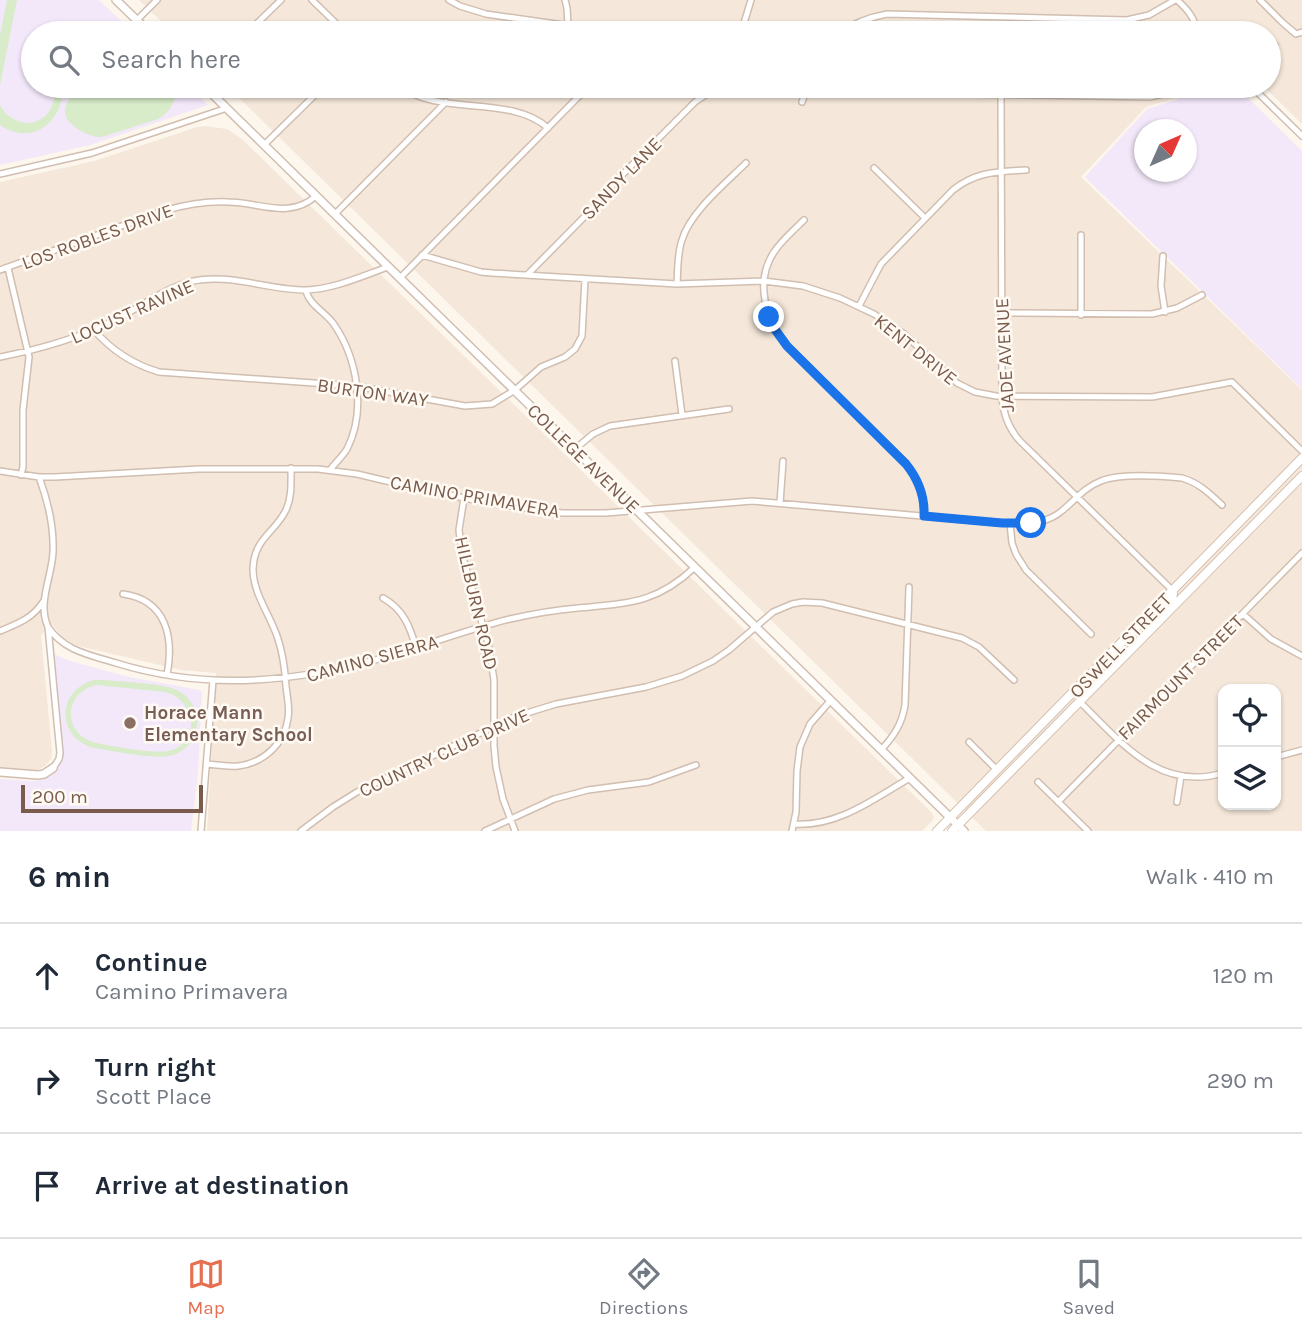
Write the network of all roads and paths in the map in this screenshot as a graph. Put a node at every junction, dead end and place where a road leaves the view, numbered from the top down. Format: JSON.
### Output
{"nodes":[{"id":1,"x":116,"y":0,"type":"edge"},
{"id":2,"x":157,"y":0,"type":"edge"},
{"id":3,"x":281,"y":0,"type":"edge"},
{"id":4,"x":312,"y":0,"type":"edge"},
{"id":5,"x":449,"y":0,"type":"edge"},
{"id":6,"x":565,"y":0,"type":"edge"},
{"id":7,"x":751,"y":0,"type":"edge"},
{"id":8,"x":1176,"y":0,"type":"edge"},
{"id":9,"x":1260,"y":0,"type":"edge"},
{"id":10,"x":1275,"y":0,"type":"edge"},
{"id":11,"x":1267,"y":7,"type":"junction"},
{"id":12,"x":137,"y":20,"type":"joint"},
{"id":13,"x":259,"y":21,"type":"edge"},
{"id":14,"x":334,"y":21,"type":"edge"},
{"id":15,"x":534,"y":21,"type":"edge"},
{"id":16,"x":568,"y":21,"type":"edge"},
{"id":17,"x":743,"y":21,"type":"edge"},
{"id":18,"x":862,"y":21,"type":"edge"},
{"id":19,"x":1195,"y":21,"type":"edge"},
{"id":20,"x":1302,"y":32,"type":"edge"},
{"id":21,"x":217,"y":98,"type":"edge"},
{"id":22,"x":312,"y":98,"type":"edge"},
{"id":23,"x":427,"y":98,"type":"edge"},
{"id":24,"x":577,"y":98,"type":"edge"},
{"id":25,"x":701,"y":98,"type":"edge"},
{"id":26,"x":804,"y":98,"type":"edge"},
{"id":27,"x":1001,"y":98,"type":"edge"},
{"id":28,"x":1263,"y":98,"type":"edge"},
{"id":29,"x":446,"y":102,"type":"junction"},
{"id":30,"x":802,"y":102,"type":"dead end"},
{"id":31,"x":227,"y":108,"type":"junction"},
{"id":32,"x":548,"y":128,"type":"junction"},
{"id":33,"x":1302,"y":136,"type":"edge"},
{"id":34,"x":264,"y":145,"type":"junction"},
{"id":35,"x":746,"y":163,"type":"dead end"},
{"id":36,"x":874,"y":168,"type":"dead end"},
{"id":37,"x":1026,"y":170,"type":"dead end"},
{"id":38,"x":1000,"y":172,"type":"junction"},
{"id":39,"x":0,"y":174,"type":"edge"},
{"id":40,"x":316,"y":196,"type":"junction"},
{"id":41,"x":335,"y":214,"type":"junction"},
{"id":42,"x":925,"y":218,"type":"junction"},
{"id":43,"x":804,"y":220,"type":"dead end"},
{"id":44,"x":1081,"y":235,"type":"dead end"},
{"id":45,"x":422,"y":255,"type":"junction"},
{"id":46,"x":1163,"y":256,"type":"dead end"},
{"id":47,"x":388,"y":267,"type":"junction"},
{"id":48,"x":8,"y":268,"type":"junction"},
{"id":49,"x":0,"y":271,"type":"edge"},
{"id":50,"x":527,"y":275,"type":"junction"},
{"id":51,"x":400,"y":278,"type":"junction"},
{"id":52,"x":585,"y":279,"type":"junction"},
{"id":53,"x":764,"y":281,"type":"junction"},
{"id":54,"x":677,"y":284,"type":"junction"},
{"id":55,"x":306,"y":290,"type":"junction"},
{"id":56,"x":1202,"y":295,"type":"dead end"},
{"id":57,"x":859,"y":306,"type":"junction"},
{"id":58,"x":1165,"y":312,"type":"junction"},
{"id":59,"x":1001,"y":313,"type":"junction"},
{"id":60,"x":1081,"y":315,"type":"junction"},
{"id":61,"x":94,"y":330,"type":"junction"},
{"id":62,"x":28,"y":351,"type":"junction"},
{"id":63,"x":0,"y":357,"type":"edge"},
{"id":64,"x":675,"y":361,"type":"dead end"},
{"id":65,"x":356,"y":386,"type":"junction"},
{"id":66,"x":515,"y":390,"type":"junction"},
{"id":67,"x":1002,"y":396,"type":"junction"},
{"id":68,"x":729,"y":409,"type":"dead end"},
{"id":69,"x":682,"y":415,"type":"junction"},
{"id":70,"x":575,"y":449,"type":"junction"},
{"id":71,"x":1302,"y":451,"type":"edge"},
{"id":72,"x":1302,"y":458,"type":"edge"},
{"id":73,"x":783,"y":461,"type":"dead end"},
{"id":74,"x":291,"y":468,"type":"junction"},
{"id":75,"x":330,"y":470,"type":"junction"},
{"id":76,"x":0,"y":471,"type":"edge"},
{"id":77,"x":21,"y":475,"type":"junction"},
{"id":78,"x":1302,"y":476,"type":"edge"},
{"id":79,"x":39,"y":477,"type":"junction"},
{"id":80,"x":1077,"y":496,"type":"junction"},
{"id":81,"x":464,"y":498,"type":"junction"},
{"id":82,"x":779,"y":503,"type":"junction"},
{"id":83,"x":1222,"y":505,"type":"dead end"},
{"id":84,"x":637,"y":510,"type":"junction"},
{"id":85,"x":924,"y":516,"type":"junction"},
{"id":86,"x":1010,"y":523,"type":"junction"},
{"id":87,"x":1302,"y":553,"type":"edge"},
{"id":88,"x":695,"y":567,"type":"junction"},
{"id":89,"x":909,"y":587,"type":"dead end"},
{"id":90,"x":1172,"y":590,"type":"junction"},
{"id":91,"x":123,"y":594,"type":"dead end"},
{"id":92,"x":383,"y":598,"type":"dead end"},
{"id":93,"x":44,"y":600,"type":"junction"},
{"id":94,"x":1242,"y":614,"type":"junction"},
{"id":95,"x":907,"y":624,"type":"junction"},
{"id":96,"x":484,"y":626,"type":"junction"},
{"id":97,"x":48,"y":627,"type":"junction"},
{"id":98,"x":756,"y":627,"type":"junction"},
{"id":99,"x":0,"y":631,"type":"edge"},
{"id":100,"x":1091,"y":634,"type":"dead end"},
{"id":101,"x":1137,"y":643,"type":"junction"},
{"id":102,"x":1122,"y":644,"type":"junction"},
{"id":103,"x":416,"y":648,"type":"junction"},
{"id":104,"x":1302,"y":656,"type":"edge"},
{"id":105,"x":167,"y":675,"type":"junction"},
{"id":106,"x":286,"y":679,"type":"junction"},
{"id":107,"x":213,"y":680,"type":"junction"},
{"id":108,"x":1014,"y":680,"type":"dead end"},
{"id":109,"x":831,"y":700,"type":"junction"},
{"id":110,"x":1080,"y":702,"type":"junction"},
{"id":111,"x":493,"y":726,"type":"junction"},
{"id":112,"x":1119,"y":740,"type":"junction"},
{"id":113,"x":969,"y":741,"type":"dead end"},
{"id":114,"x":881,"y":750,"type":"junction"},
{"id":115,"x":1302,"y":750,"type":"edge"},
{"id":116,"x":1281,"y":756,"type":"edge"},
{"id":117,"x":207,"y":764,"type":"junction"},
{"id":118,"x":696,"y":765,"type":"dead end"},
{"id":119,"x":54,"y":768,"type":"joint"},
{"id":120,"x":997,"y":770,"type":"junction"},
{"id":121,"x":0,"y":772,"type":"edge"},
{"id":122,"x":1218,"y":774,"type":"edge"},
{"id":123,"x":1181,"y":776,"type":"junction"},
{"id":124,"x":910,"y":778,"type":"junction"},
{"id":125,"x":1038,"y":782,"type":"dead end"},
{"id":126,"x":1058,"y":802,"type":"junction"},
{"id":127,"x":1177,"y":802,"type":"dead end"},
{"id":128,"x":950,"y":818,"type":"junction"},
{"id":129,"x":510,"y":819,"type":"junction"},
{"id":130,"x":794,"y":824,"type":"junction"},
{"id":131,"x":958,"y":829,"type":"edge"},
{"id":132,"x":201,"y":831,"type":"edge"},
{"id":133,"x":300,"y":831,"type":"edge"},
{"id":134,"x":485,"y":831,"type":"edge"},
{"id":135,"x":514,"y":831,"type":"edge"},
{"id":136,"x":792,"y":831,"type":"edge"},
{"id":137,"x":937,"y":831,"type":"edge"},
{"id":138,"x":1088,"y":831,"type":"edge"}],
"edges":[{"from":1,"to":12,"type":"street"},
{"from":2,"to":12,"type":"street"},
{"from":3,"to":13,"type":"street"},
{"from":4,"to":14,"type":"street"},
{"from":5,"to":15,"type":"street"},
{"from":6,"to":16,"type":"street"},
{"from":7,"to":17,"type":"street"},
{"from":8,"to":18,"type":"street"},
{"from":8,"to":19,"type":"street"},
{"from":9,"to":11,"type":"street"},
{"from":10,"to":11,"type":"street"},
{"from":11,"to":20,"type":"street"},
{"from":21,"to":31,"type":"street","name":"COLLEGE AVENUE"},
{"from":22,"to":34,"type":"street"},
{"from":23,"to":29,"type":"street"},
{"from":24,"to":32,"type":"street"},
{"from":25,"to":50,"type":"street","name":"SANDY LANE"},
{"from":26,"to":30,"type":"street"},
{"from":27,"to":38,"type":"street","name":"JADE AVENUE"},
{"from":28,"to":33,"type":"street"},
{"from":29,"to":32,"type":"street"},
{"from":29,"to":41,"type":"street"},
{"from":31,"to":34,"type":"street","name":"COLLEGE AVENUE"},
{"from":31,"to":39,"type":"street"},
{"from":32,"to":45,"type":"street"},
{"from":34,"to":40,"type":"street","name":"COLLEGE AVENUE"},
{"from":35,"to":54,"type":"street"},
{"from":36,"to":42,"type":"street"},
{"from":37,"to":38,"type":"street"},
{"from":38,"to":42,"type":"street"},
{"from":38,"to":59,"type":"street","name":"JADE AVENUE"},
{"from":40,"to":41,"type":"street","name":"COLLEGE AVENUE"},
{"from":40,"to":48,"type":"street","name":"LOS ROBLES DRIVE"},
{"from":41,"to":47,"type":"street","name":"COLLEGE AVENUE"},
{"from":42,"to":57,"type":"street"},
{"from":43,"to":53,"type":"street"},
{"from":44,"to":60,"type":"street"},
{"from":45,"to":50,"type":"street","name":"KENT DRIVE"},
{"from":45,"to":51,"type":"street"},
{"from":46,"to":58,"type":"street"},
{"from":47,"to":51,"type":"street","name":"COLLEGE AVENUE"},
{"from":47,"to":55,"type":"street","name":"LOCUST RAVINE"},
{"from":48,"to":49,"type":"street","name":"LOS ROBLES DRIVE"},
{"from":48,"to":62,"type":"street"},
{"from":50,"to":52,"type":"street","name":"KENT DRIVE"},
{"from":51,"to":66,"type":"street","name":"COLLEGE AVENUE"},
{"from":52,"to":54,"type":"street","name":"KENT DRIVE"},
{"from":52,"to":66,"type":"street","name":"BURTON WAY"},
{"from":53,"to":54,"type":"street","name":"KENT DRIVE"},
{"from":53,"to":57,"type":"street","name":"KENT DRIVE"},
{"from":53,"to":85,"type":"street"},
{"from":55,"to":61,"type":"street","name":"LOCUST RAVINE"},
{"from":55,"to":65,"type":"street"},
{"from":56,"to":58,"type":"street"},
{"from":57,"to":67,"type":"street","name":"KENT DRIVE"},
{"from":58,"to":60,"type":"street"},
{"from":59,"to":60,"type":"street"},
{"from":59,"to":67,"type":"street","name":"JADE AVENUE"},
{"from":61,"to":62,"type":"street","name":"LOCUST RAVINE"},
{"from":61,"to":65,"type":"street","name":"BURTON WAY"},
{"from":62,"to":63,"type":"street","name":"LOCUST RAVINE"},
{"from":62,"to":77,"type":"street"},
{"from":64,"to":69,"type":"street"},
{"from":65,"to":66,"type":"street","name":"BURTON WAY"},
{"from":65,"to":75,"type":"street"},
{"from":66,"to":70,"type":"street","name":"COLLEGE AVENUE"},
{"from":67,"to":71,"type":"street","name":"KENT DRIVE"},
{"from":67,"to":80,"type":"street","name":"JADE AVENUE"},
{"from":68,"to":69,"type":"street"},
{"from":69,"to":70,"type":"street"},
{"from":70,"to":84,"type":"street","name":"COLLEGE AVENUE"},
{"from":72,"to":90,"type":"main road","name":"OSWELL STREET"},
{"from":73,"to":82,"type":"street"},
{"from":74,"to":75,"type":"street","name":"CAMINO PRIMAVERA"},
{"from":74,"to":79,"type":"street","name":"CAMINO PRIMAVERA"},
{"from":74,"to":106,"type":"street"},
{"from":75,"to":81,"type":"street","name":"CAMINO PRIMAVERA"},
{"from":76,"to":77,"type":"street","name":"CAMINO PRIMAVERA"},
{"from":77,"to":79,"type":"street","name":"CAMINO PRIMAVERA"},
{"from":78,"to":101,"type":"main road","name":"OSWELL STREET"},
{"from":79,"to":93,"type":"street"},
{"from":80,"to":83,"type":"street","name":"CAMINO PRIMAVERA"},
{"from":80,"to":86,"type":"street","name":"CAMINO PRIMAVERA"},
{"from":80,"to":90,"type":"street","name":"JADE AVENUE"},
{"from":81,"to":84,"type":"street","name":"CAMINO PRIMAVERA"},
{"from":81,"to":96,"type":"street","name":"HILLBURN ROAD"},
{"from":82,"to":84,"type":"street","name":"CAMINO PRIMAVERA"},
{"from":82,"to":85,"type":"street","name":"CAMINO PRIMAVERA"},
{"from":84,"to":88,"type":"street","name":"COLLEGE AVENUE"},
{"from":85,"to":86,"type":"street","name":"CAMINO PRIMAVERA"},
{"from":86,"to":100,"type":"street"},
{"from":87,"to":94,"type":"street","name":"FAIRMOUNT STREET"},
{"from":88,"to":96,"type":"street","name":"CAMINO SIERRA"},
{"from":88,"to":98,"type":"street","name":"COLLEGE AVENUE"},
{"from":89,"to":95,"type":"street"},
{"from":90,"to":101,"type":"main road"},
{"from":90,"to":102,"type":"main road","name":"OSWELL STREET"},
{"from":91,"to":105,"type":"street"},
{"from":92,"to":103,"type":"street"},
{"from":93,"to":97,"type":"street"},
{"from":93,"to":99,"type":"street"},
{"from":94,"to":104,"type":"street"},
{"from":94,"to":112,"type":"street","name":"FAIRMOUNT STREET"},
{"from":95,"to":98,"type":"street","name":"COUNTRY CLUB DRIVE"},
{"from":95,"to":108,"type":"street","name":"COUNTRY CLUB DRIVE"},
{"from":95,"to":114,"type":"street"},
{"from":96,"to":103,"type":"street","name":"CAMINO SIERRA"},
{"from":96,"to":111,"type":"street","name":"HILLBURN ROAD"},
{"from":97,"to":105,"type":"street","name":"CAMINO SIERRA"},
{"from":97,"to":119,"type":"street"},
{"from":98,"to":109,"type":"street","name":"COLLEGE AVENUE"},
{"from":98,"to":111,"type":"street","name":"COUNTRY CLUB DRIVE"},
{"from":101,"to":110,"type":"main road","name":"OSWELL STREET"},
{"from":102,"to":110,"type":"main road"},
{"from":102,"to":120,"type":"main road","name":"OSWELL STREET"},
{"from":103,"to":106,"type":"street","name":"CAMINO SIERRA"},
{"from":105,"to":107,"type":"street","name":"CAMINO SIERRA"},
{"from":106,"to":107,"type":"street","name":"CAMINO SIERRA"},
{"from":106,"to":117,"type":"street"},
{"from":107,"to":117,"type":"street"},
{"from":109,"to":114,"type":"street","name":"COLLEGE AVENUE"},
{"from":109,"to":130,"type":"street"},
{"from":110,"to":112,"type":"street"},
{"from":110,"to":131,"type":"main road","name":"OSWELL STREET"},
{"from":111,"to":129,"type":"street","name":"HILLBURN ROAD"},
{"from":111,"to":133,"type":"street","name":"COUNTRY CLUB DRIVE"},
{"from":112,"to":123,"type":"street"},
{"from":112,"to":126,"type":"street","name":"FAIRMOUNT STREET"},
{"from":113,"to":120,"type":"street"},
{"from":114,"to":124,"type":"street","name":"COLLEGE AVENUE"},
{"from":115,"to":116,"type":"street"},
{"from":117,"to":132,"type":"street"},
{"from":118,"to":129,"type":"street"},
{"from":119,"to":121,"type":"street"},
{"from":120,"to":128,"type":"main road","name":"OSWELL STREET"},
{"from":122,"to":123,"type":"street"},
{"from":123,"to":127,"type":"street"},
{"from":124,"to":128,"type":"street","name":"COLLEGE AVENUE"},
{"from":124,"to":130,"type":"street"},
{"from":125,"to":126,"type":"street"},
{"from":126,"to":138,"type":"street"},
{"from":128,"to":131,"type":"street","name":"COLLEGE AVENUE"},
{"from":128,"to":137,"type":"main road","name":"OSWELL STREET"},
{"from":129,"to":134,"type":"street"},
{"from":129,"to":135,"type":"street","name":"HILLBURN ROAD"},
{"from":130,"to":136,"type":"street"}]}
